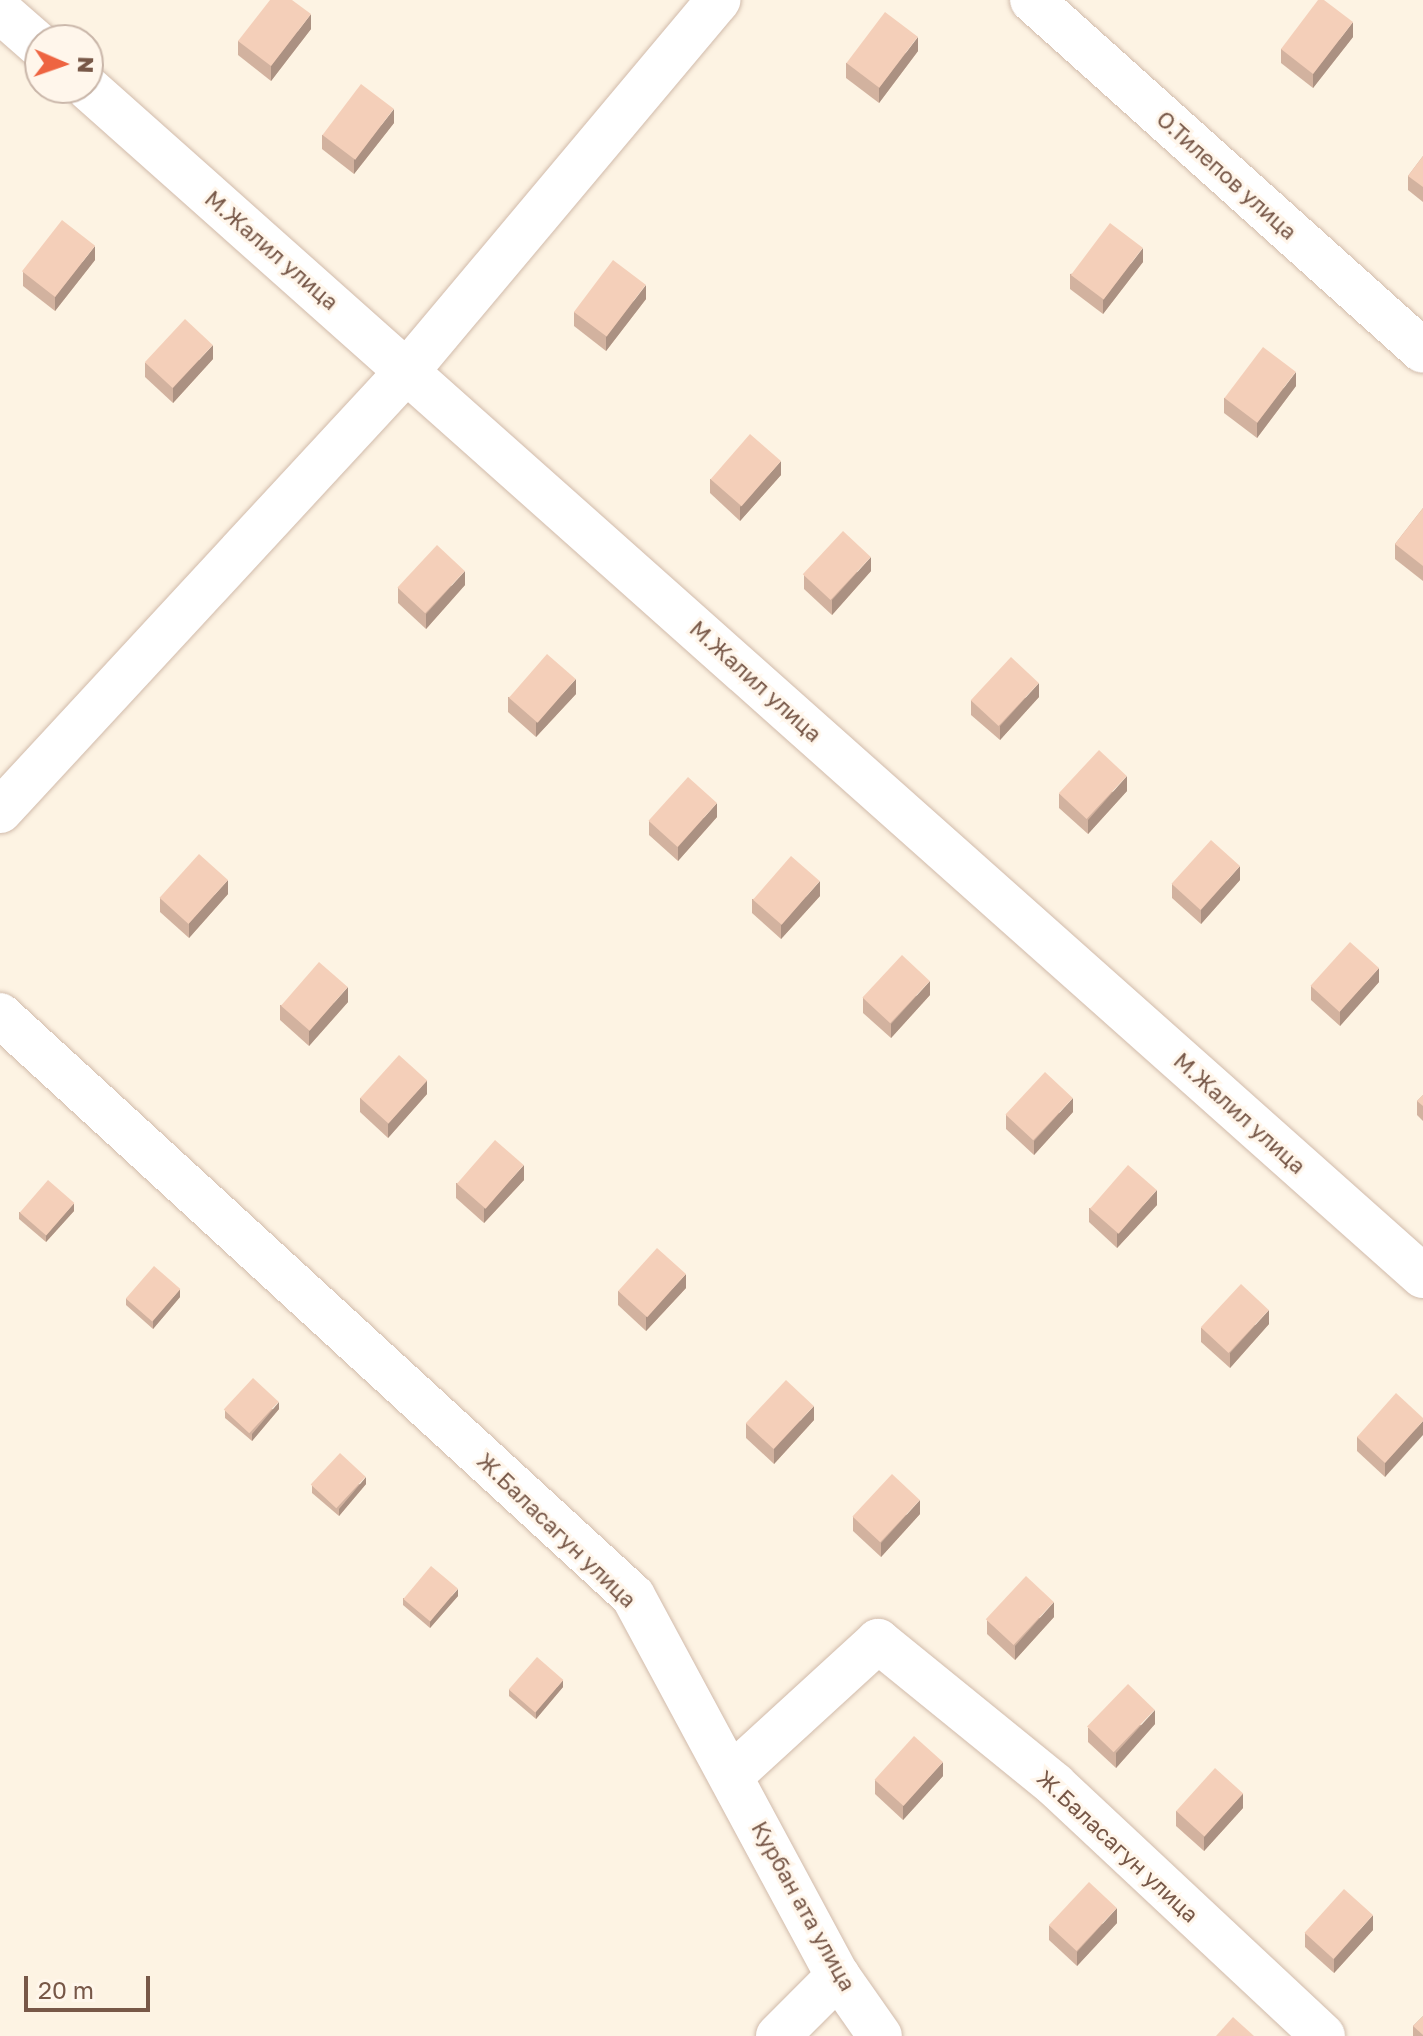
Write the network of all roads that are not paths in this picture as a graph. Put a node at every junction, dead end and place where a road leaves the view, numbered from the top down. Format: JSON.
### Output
{"nodes":[{"id":1,"x":718,"y":0,"type":"edge"},
{"id":2,"x":1032,"y":0,"type":"edge"},
{"id":3,"x":0,"y":11,"type":"edge"},
{"id":4,"x":24,"y":32,"type":"edge"},
{"id":5,"x":104,"y":102,"type":"edge"},
{"id":6,"x":1423,"y":351,"type":"edge"},
{"id":7,"x":408,"y":370,"type":"junction"},
{"id":8,"x":0,"y":811,"type":"edge"},
{"id":9,"x":0,"y":1015,"type":"edge"},
{"id":10,"x":1423,"y":1276,"type":"edge"},
{"id":11,"x":733,"y":1774,"type":"junction"},
{"id":12,"x":838,"y":1976,"type":"junction"},
{"id":13,"x":778,"y":2036,"type":"edge"},
{"id":14,"x":880,"y":2036,"type":"edge"},
{"id":15,"x":1323,"y":2036,"type":"edge"}],
"edges":[{"from":1,"to":7,"type":"street"},
{"from":2,"to":6,"type":"street","name":"О.Тилепов улица"},
{"from":3,"to":4,"type":"street"},
{"from":5,"to":7,"type":"street","name":"М.Жалил улица"},
{"from":7,"to":8,"type":"street"},
{"from":7,"to":10,"type":"street","name":"М.Жалил улица"},
{"from":9,"to":11,"type":"street","name":"Ж.Баласагун улица"},
{"from":11,"to":12,"type":"street","name":"Курбан ата улица"},
{"from":11,"to":15,"type":"street","name":"Ж.Баласагун улица"},
{"from":12,"to":13,"type":"street"},
{"from":12,"to":14,"type":"street","name":"Курбан ата улица"}]}
